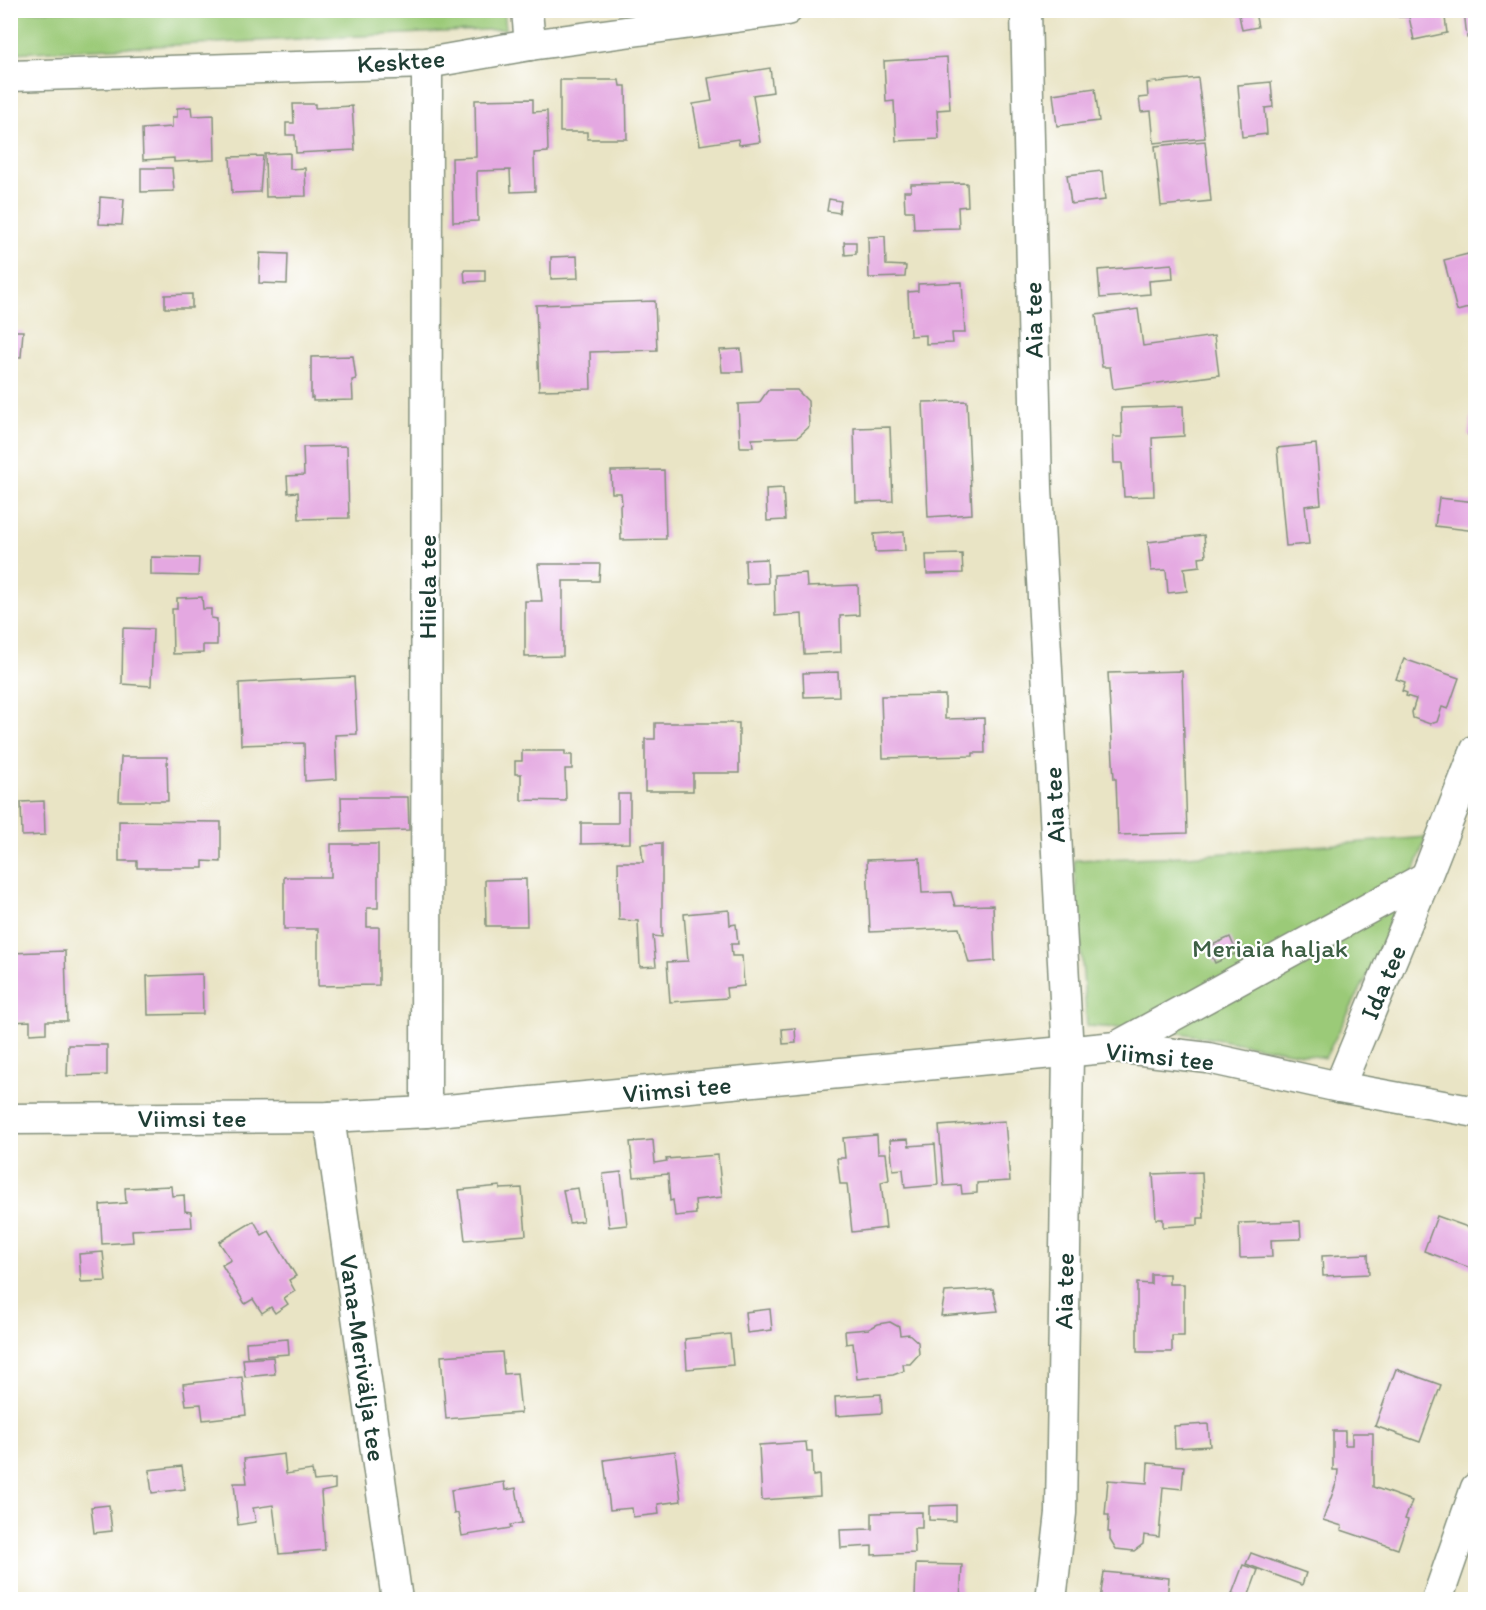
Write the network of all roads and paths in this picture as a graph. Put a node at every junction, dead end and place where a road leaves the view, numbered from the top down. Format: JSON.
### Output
{"nodes":[{"id":1,"x":527,"y":10,"type":"edge"},
{"id":2,"x":788,"y":10,"type":"edge"},
{"id":3,"x":1026,"y":10,"type":"edge"},
{"id":4,"x":530,"y":45,"type":"junction"},
{"id":5,"x":427,"y":63,"type":"junction"},
{"id":6,"x":10,"y":76,"type":"edge"},
{"id":7,"x":1476,"y":750,"type":"edge"},
{"id":8,"x":1426,"y":878,"type":"junction"},
{"id":9,"x":1116,"y":1047,"type":"junction"},
{"id":10,"x":1068,"y":1053,"type":"junction"},
{"id":11,"x":1339,"y":1087,"type":"junction"},
{"id":12,"x":426,"y":1112,"type":"junction"},
{"id":13,"x":1476,"y":1112,"type":"edge"},
{"id":14,"x":329,"y":1117,"type":"junction"},
{"id":15,"x":10,"y":1119,"type":"edge"},
{"id":16,"x":1476,"y":1488,"type":"edge"},
{"id":17,"x":397,"y":1599,"type":"edge"},
{"id":18,"x":1052,"y":1599,"type":"edge"},
{"id":19,"x":1437,"y":1599,"type":"edge"}],
"edges":[{"from":1,"to":4,"type":"street"},
{"from":2,"to":4,"type":"street","name":"Kesktee"},
{"from":3,"to":10,"type":"street","name":"Aia tee"},
{"from":4,"to":5,"type":"street","name":"Kesktee"},
{"from":5,"to":6,"type":"street","name":"Kesktee"},
{"from":5,"to":12,"type":"street","name":"Hiiela tee"},
{"from":7,"to":8,"type":"street","name":"Ida tee"},
{"from":8,"to":9,"type":"street","name":"Ida tee"},
{"from":8,"to":11,"type":"street","name":"Ida tee"},
{"from":9,"to":10,"type":"street","name":"Viimsi tee"},
{"from":9,"to":11,"type":"street","name":"Viimsi tee"},
{"from":10,"to":12,"type":"street","name":"Viimsi tee"},
{"from":10,"to":18,"type":"street","name":"Aia tee"},
{"from":11,"to":13,"type":"street","name":"Viimsi tee"},
{"from":12,"to":14,"type":"street","name":"Viimsi tee"},
{"from":14,"to":15,"type":"street","name":"Viimsi tee"},
{"from":14,"to":17,"type":"street","name":"Vana-Merivälja tee"},
{"from":16,"to":19,"type":"street"}]}
